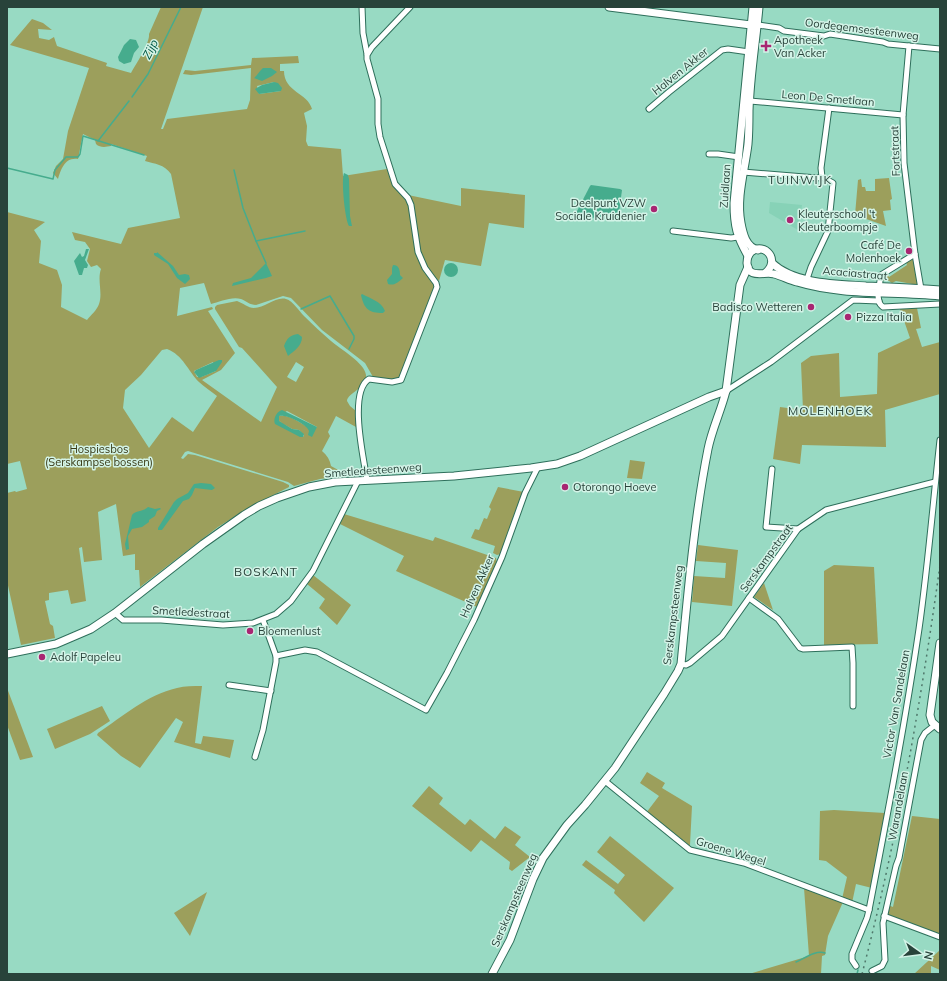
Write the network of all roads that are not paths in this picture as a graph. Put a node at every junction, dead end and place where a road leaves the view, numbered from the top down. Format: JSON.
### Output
{"nodes":[{"id":1,"x":362,"y":7,"type":"edge"},
{"id":2,"x":410,"y":7,"type":"edge"},
{"id":3,"x":609,"y":7,"type":"edge"},
{"id":4,"x":753,"y":7,"type":"edge"},
{"id":5,"x":758,"y":9,"type":"edge"},
{"id":6,"x":754,"y":25,"type":"junction"},
{"id":7,"x":909,"y":46,"type":"junction"},
{"id":8,"x":940,"y":49,"type":"edge"},
{"id":9,"x":749,"y":52,"type":"junction"},
{"id":10,"x":367,"y":56,"type":"junction"},
{"id":11,"x":750,"y":101,"type":"junction"},
{"id":12,"x":828,"y":108,"type":"junction"},
{"id":13,"x":649,"y":110,"type":"dead end"},
{"id":14,"x":742,"y":115,"type":"junction"},
{"id":15,"x":903,"y":115,"type":"junction"},
{"id":16,"x":748,"y":136,"type":"junction"},
{"id":17,"x":709,"y":154,"type":"dead end"},
{"id":18,"x":738,"y":157,"type":"junction"},
{"id":19,"x":743,"y":172,"type":"junction"},
{"id":20,"x":822,"y":177,"type":"junction"},
{"id":21,"x":673,"y":231,"type":"dead end"},
{"id":22,"x":738,"y":238,"type":"junction"},
{"id":23,"x":758,"y":250,"type":"junction"},
{"id":24,"x":915,"y":254,"type":"junction"},
{"id":25,"x":748,"y":256,"type":"junction"},
{"id":26,"x":772,"y":263,"type":"junction"},
{"id":27,"x":748,"y":267,"type":"junction"},
{"id":28,"x":754,"y":273,"type":"junction"},
{"id":29,"x":765,"y":273,"type":"junction"},
{"id":30,"x":807,"y":279,"type":"junction"},
{"id":31,"x":879,"y":290,"type":"junction"},
{"id":32,"x":940,"y":290,"type":"edge"},
{"id":33,"x":854,"y":291,"type":"junction"},
{"id":34,"x":921,"y":292,"type":"junction"},
{"id":35,"x":740,"y":293,"type":"junction"},
{"id":36,"x":940,"y":296,"type":"edge"},
{"id":37,"x":853,"y":300,"type":"junction"},
{"id":38,"x":878,"y":301,"type":"junction"},
{"id":39,"x":940,"y":304,"type":"edge"},
{"id":40,"x":726,"y":391,"type":"junction"},
{"id":41,"x":940,"y":440,"type":"edge"},
{"id":42,"x":538,"y":467,"type":"junction"},
{"id":43,"x":772,"y":469,"type":"dead end"},
{"id":44,"x":367,"y":480,"type":"junction"},
{"id":45,"x":358,"y":481,"type":"junction"},
{"id":46,"x":936,"y":482,"type":"junction"},
{"id":47,"x":798,"y":529,"type":"junction"},
{"id":48,"x":749,"y":598,"type":"junction"},
{"id":49,"x":115,"y":613,"type":"junction"},
{"id":50,"x":263,"y":620,"type":"junction"},
{"id":51,"x":940,"y":643,"type":"edge"},
{"id":52,"x":7,"y":654,"type":"edge"},
{"id":53,"x":276,"y":656,"type":"junction"},
{"id":54,"x":681,"y":664,"type":"junction"},
{"id":55,"x":229,"y":685,"type":"dead end"},
{"id":56,"x":271,"y":691,"type":"junction"},
{"id":57,"x":853,"y":706,"type":"dead end"},
{"id":58,"x":937,"y":727,"type":"edge"},
{"id":59,"x":255,"y":757,"type":"dead end"},
{"id":60,"x":605,"y":781,"type":"junction"},
{"id":61,"x":870,"y":910,"type":"junction"},
{"id":62,"x":884,"y":916,"type":"junction"},
{"id":63,"x":940,"y":937,"type":"edge"},
{"id":64,"x":856,"y":966,"type":"dead end"},
{"id":65,"x":872,"y":971,"type":"dead end"},
{"id":66,"x":492,"y":974,"type":"edge"}],
"edges":[{"from":1,"to":10,"type":"street"},
{"from":2,"to":10,"type":"street"},
{"from":3,"to":6,"type":"street","name":"Oordegemsesteenweg"},
{"from":4,"to":6,"type":"street","name":"Zuidlaan"},
{"from":5,"to":6,"type":"street","name":"Zuidlaan"},
{"from":6,"to":7,"type":"street","name":"Oordegemsesteenweg"},
{"from":6,"to":9,"type":"street","name":"Zuidlaan"},
{"from":6,"to":11,"type":"street","name":"Zuidlaan"},
{"from":7,"to":8,"type":"street","name":"Oordegemsesteenweg"},
{"from":7,"to":15,"type":"street","name":"Fortstraat"},
{"from":9,"to":13,"type":"street","name":"Halven Akker"},
{"from":9,"to":14,"type":"street","name":"Zuidlaan"},
{"from":10,"to":44,"type":"street"},
{"from":11,"to":12,"type":"street","name":"Leon De Smetlaan"},
{"from":11,"to":16,"type":"street","name":"Zuidlaan"},
{"from":12,"to":15,"type":"street","name":"Leon De Smetlaan"},
{"from":12,"to":20,"type":"street"},
{"from":14,"to":16,"type":"street","name":"Zuidlaan"},
{"from":14,"to":18,"type":"street","name":"Zuidlaan"},
{"from":15,"to":24,"type":"street","name":"Fortstraat"},
{"from":16,"to":19,"type":"street","name":"Zuidlaan"},
{"from":17,"to":18,"type":"street"},
{"from":18,"to":22,"type":"street","name":"Zuidlaan"},
{"from":19,"to":20,"type":"street"},
{"from":19,"to":23,"type":"street","name":"Zuidlaan"},
{"from":20,"to":30,"type":"street"},
{"from":21,"to":22,"type":"street"},
{"from":22,"to":25,"type":"street","name":"Zuidlaan"},
{"from":23,"to":25,"type":"street"},
{"from":23,"to":26,"type":"street","name":"Acaciastraat"},
{"from":24,"to":31,"type":"street"},
{"from":24,"to":34,"type":"street","name":"Fortstraat"},
{"from":25,"to":27,"type":"street"},
{"from":26,"to":29,"type":"street"},
{"from":26,"to":30,"type":"street","name":"Acaciastraat"},
{"from":27,"to":28,"type":"street"},
{"from":27,"to":35,"type":"street"},
{"from":28,"to":29,"type":"street","name":"Acaciastraat"},
{"from":28,"to":35,"type":"street"},
{"from":29,"to":33,"type":"street","name":"Acaciastraat"},
{"from":30,"to":31,"type":"street","name":"Acaciastraat"},
{"from":31,"to":33,"type":"street","name":"Acaciastraat"},
{"from":31,"to":34,"type":"street","name":"Acaciastraat"},
{"from":31,"to":38,"type":"street","name":"Acaciastraat"},
{"from":32,"to":34,"type":"street","name":"Acaciastraat"},
{"from":33,"to":37,"type":"street"},
{"from":34,"to":36,"type":"street","name":"Acaciastraat"},
{"from":35,"to":40,"type":"street"},
{"from":37,"to":38,"type":"street"},
{"from":37,"to":40,"type":"street"},
{"from":38,"to":39,"type":"street"},
{"from":40,"to":42,"type":"street","name":"Smetledesteenweg"},
{"from":40,"to":54,"type":"street","name":"Serskampsteenweg"},
{"from":41,"to":46,"type":"street","name":"Victor Van Sandelaan"},
{"from":42,"to":44,"type":"street","name":"Smetledesteenweg"},
{"from":42,"to":53,"type":"street","name":"Halven Akker"},
{"from":43,"to":47,"type":"street"},
{"from":44,"to":45,"type":"street","name":"Smetledesteenweg"},
{"from":45,"to":49,"type":"street","name":"Smetledesteenweg"},
{"from":45,"to":50,"type":"street","name":"Smetledestraat"},
{"from":46,"to":47,"type":"street","name":"Serskampstraat"},
{"from":46,"to":61,"type":"street","name":"Victor Van Sandelaan"},
{"from":47,"to":48,"type":"street","name":"Serskampstraat"},
{"from":48,"to":54,"type":"street","name":"Serskampstraat"},
{"from":48,"to":57,"type":"street"},
{"from":49,"to":50,"type":"street","name":"Smetledestraat"},
{"from":49,"to":52,"type":"street","name":"Smetledesteenweg"},
{"from":50,"to":53,"type":"street"},
{"from":51,"to":58,"type":"street","name":"Warandelaan"},
{"from":53,"to":56,"type":"street"},
{"from":54,"to":60,"type":"street","name":"Serskampsteenweg"},
{"from":55,"to":56,"type":"street"},
{"from":56,"to":59,"type":"street"},
{"from":58,"to":62,"type":"street","name":"Warandelaan"},
{"from":60,"to":61,"type":"street","name":"Groene Wegel"},
{"from":60,"to":66,"type":"street","name":"Serskampsteenweg"},
{"from":61,"to":64,"type":"street","name":"Victor Van Sandelaan"},
{"from":62,"to":63,"type":"street"},
{"from":62,"to":65,"type":"street","name":"Warandelaan"}]}
